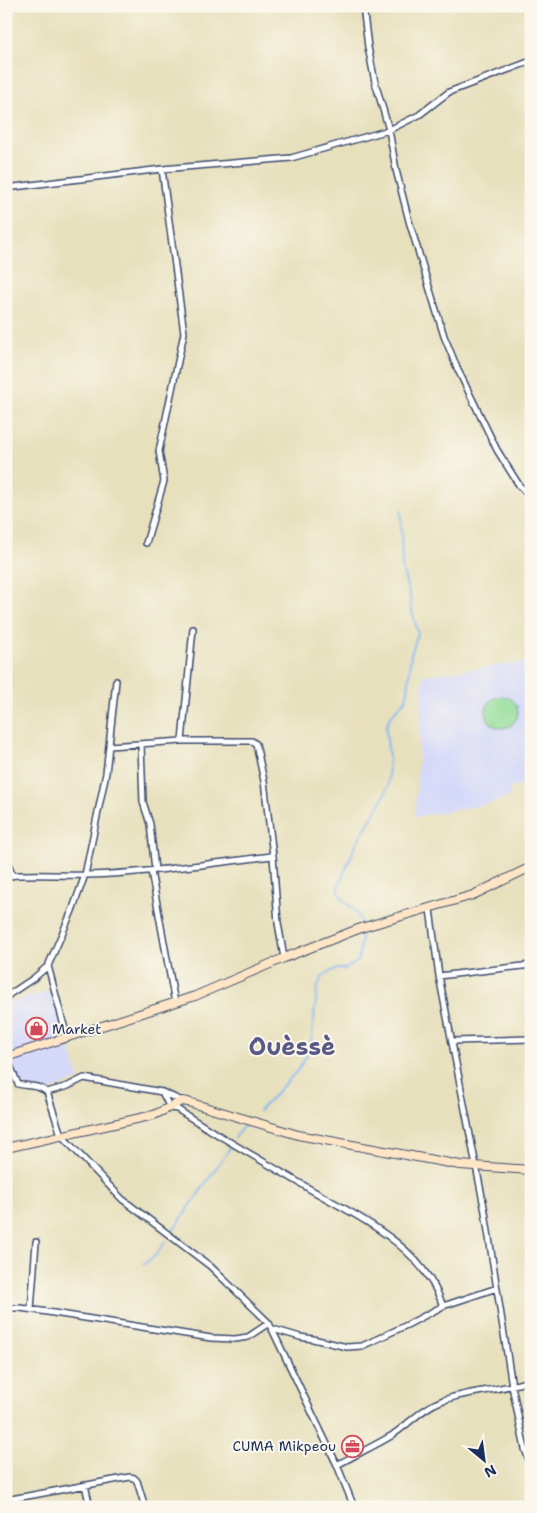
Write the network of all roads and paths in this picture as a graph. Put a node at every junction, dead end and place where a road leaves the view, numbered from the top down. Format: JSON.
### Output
{"nodes":[{"id":1,"x":363,"y":6,"type":"edge"},
{"id":2,"x":531,"y":61,"type":"edge"},
{"id":3,"x":389,"y":130,"type":"junction"},
{"id":4,"x":162,"y":169,"type":"junction"},
{"id":5,"x":6,"y":188,"type":"edge"},
{"id":6,"x":531,"y":498,"type":"edge"},
{"id":7,"x":146,"y":542,"type":"dead end"},
{"id":8,"x":193,"y":629,"type":"dead end"},
{"id":9,"x":116,"y":681,"type":"dead end"},
{"id":10,"x":182,"y":741,"type":"junction"},
{"id":11,"x":141,"y":744,"type":"junction"},
{"id":12,"x":109,"y":746,"type":"junction"},
{"id":13,"x":6,"y":854,"type":"edge"},
{"id":14,"x":273,"y":856,"type":"junction"},
{"id":15,"x":531,"y":867,"type":"edge"},
{"id":16,"x":153,"y":871,"type":"junction"},
{"id":17,"x":85,"y":875,"type":"junction"},
{"id":18,"x":9,"y":876,"type":"edge"},
{"id":19,"x":430,"y":909,"type":"junction"},
{"id":20,"x":284,"y":958,"type":"junction"},
{"id":21,"x":531,"y":965,"type":"edge"},
{"id":22,"x":48,"y":966,"type":"junction"},
{"id":23,"x":439,"y":976,"type":"junction"},
{"id":24,"x":6,"y":998,"type":"edge"},
{"id":25,"x":174,"y":1003,"type":"junction"},
{"id":26,"x":67,"y":1037,"type":"junction"},
{"id":27,"x":531,"y":1039,"type":"edge"},
{"id":28,"x":452,"y":1041,"type":"junction"},
{"id":29,"x":6,"y":1056,"type":"edge"},
{"id":30,"x":47,"y":1092,"type":"junction"},
{"id":31,"x":162,"y":1092,"type":"junction"},
{"id":32,"x":182,"y":1101,"type":"junction"},
{"id":33,"x":170,"y":1108,"type":"junction"},
{"id":34,"x":61,"y":1135,"type":"junction"},
{"id":35,"x":6,"y":1148,"type":"edge"},
{"id":36,"x":476,"y":1167,"type":"junction"},
{"id":37,"x":531,"y":1170,"type":"edge"},
{"id":38,"x":36,"y":1242,"type":"dead end"},
{"id":39,"x":497,"y":1288,"type":"junction"},
{"id":40,"x":443,"y":1306,"type":"junction"},
{"id":41,"x":6,"y":1308,"type":"edge"},
{"id":42,"x":32,"y":1310,"type":"junction"},
{"id":43,"x":269,"y":1323,"type":"junction"},
{"id":44,"x":273,"y":1329,"type":"junction"},
{"id":45,"x":531,"y":1380,"type":"edge"},
{"id":46,"x":512,"y":1386,"type":"junction"},
{"id":47,"x":337,"y":1465,"type":"junction"},
{"id":48,"x":531,"y":1466,"type":"edge"},
{"id":49,"x":84,"y":1485,"type":"junction"},
{"id":50,"x":6,"y":1500,"type":"edge"},
{"id":51,"x":90,"y":1507,"type":"edge"},
{"id":52,"x":145,"y":1507,"type":"edge"},
{"id":53,"x":354,"y":1507,"type":"edge"}],
"edges":[{"from":1,"to":3,"type":"street"},
{"from":2,"to":3,"type":"street"},
{"from":3,"to":4,"type":"street"},
{"from":3,"to":6,"type":"street"},
{"from":4,"to":5,"type":"street"},
{"from":4,"to":7,"type":"street"},
{"from":8,"to":10,"type":"street"},
{"from":9,"to":12,"type":"street"},
{"from":10,"to":11,"type":"street"},
{"from":10,"to":14,"type":"street"},
{"from":11,"to":12,"type":"street"},
{"from":11,"to":16,"type":"street"},
{"from":12,"to":17,"type":"street"},
{"from":13,"to":18,"type":"street"},
{"from":14,"to":16,"type":"street"},
{"from":14,"to":20,"type":"street"},
{"from":15,"to":19,"type":"street"},
{"from":16,"to":17,"type":"street"},
{"from":16,"to":25,"type":"street"},
{"from":17,"to":18,"type":"street"},
{"from":17,"to":22,"type":"street"},
{"from":19,"to":20,"type":"street"},
{"from":19,"to":23,"type":"street"},
{"from":20,"to":25,"type":"street"},
{"from":21,"to":23,"type":"street"},
{"from":22,"to":24,"type":"street"},
{"from":22,"to":26,"type":"street"},
{"from":23,"to":28,"type":"street"},
{"from":25,"to":26,"type":"street"},
{"from":26,"to":29,"type":"street"},
{"from":27,"to":28,"type":"street"},
{"from":28,"to":36,"type":"street"},
{"from":29,"to":30,"type":"street"},
{"from":30,"to":31,"type":"street"},
{"from":30,"to":34,"type":"street"},
{"from":31,"to":32,"type":"street"},
{"from":31,"to":33,"type":"street"},
{"from":32,"to":33,"type":"street"},
{"from":32,"to":36,"type":"street"},
{"from":33,"to":34,"type":"street"},
{"from":33,"to":40,"type":"street"},
{"from":34,"to":35,"type":"street"},
{"from":34,"to":43,"type":"street"},
{"from":36,"to":37,"type":"street"},
{"from":36,"to":39,"type":"street"},
{"from":38,"to":42,"type":"street"},
{"from":39,"to":40,"type":"street"},
{"from":39,"to":46,"type":"street"},
{"from":40,"to":44,"type":"street"},
{"from":41,"to":42,"type":"street"},
{"from":42,"to":43,"type":"street"},
{"from":43,"to":44,"type":"street"},
{"from":44,"to":47,"type":"street"},
{"from":45,"to":46,"type":"street"},
{"from":46,"to":47,"type":"street"},
{"from":46,"to":48,"type":"street"},
{"from":47,"to":53,"type":"street"},
{"from":49,"to":50,"type":"street"},
{"from":49,"to":51,"type":"street"},
{"from":49,"to":52,"type":"street"}]}
